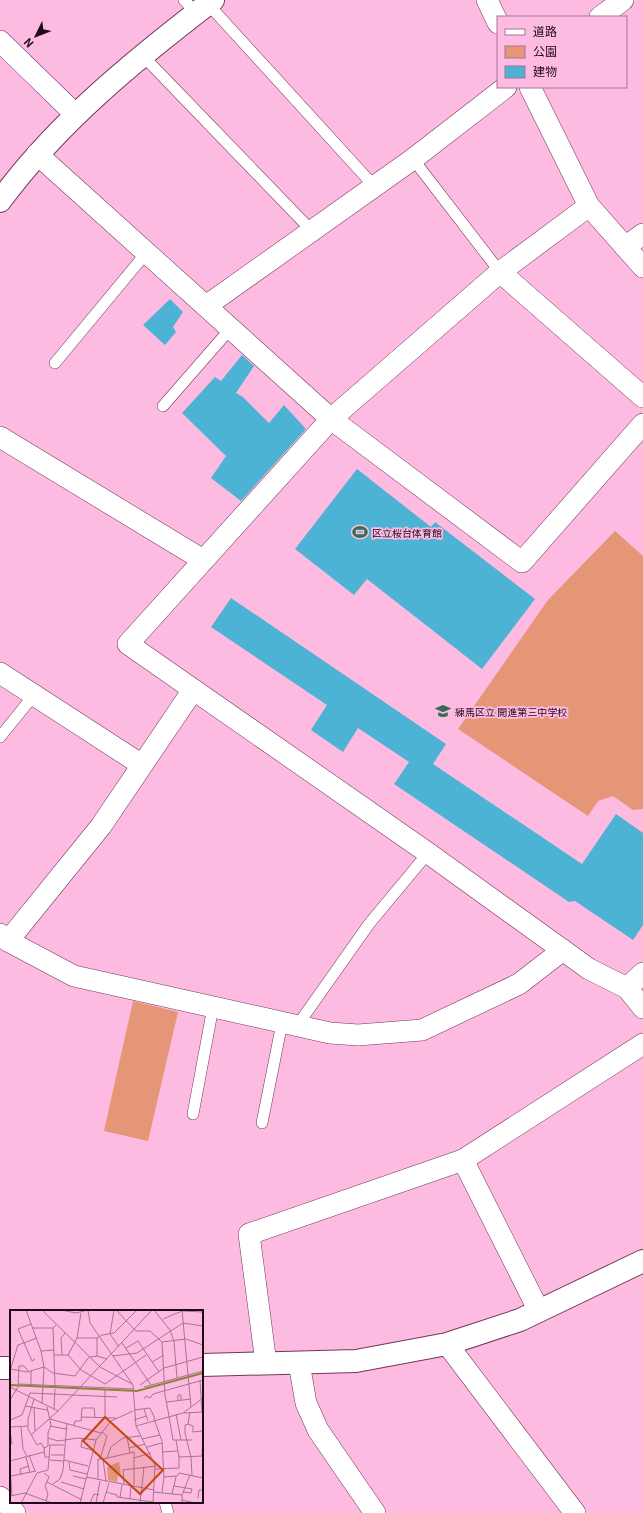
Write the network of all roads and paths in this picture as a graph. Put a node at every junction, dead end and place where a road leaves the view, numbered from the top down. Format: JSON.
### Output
{"nodes":[{"id":1,"x":486,"y":0,"type":"edge"},
{"id":2,"x":623,"y":0,"type":"edge"},
{"id":3,"x":200,"y":4,"type":"edge"},
{"id":4,"x":601,"y":16,"type":"edge"},
{"id":5,"x":497,"y":21,"type":"edge"},
{"id":6,"x":0,"y":41,"type":"edge"},
{"id":7,"x":144,"y":56,"type":"junction"},
{"id":8,"x":505,"y":88,"type":"edge"},
{"id":9,"x":530,"y":88,"type":"edge"},
{"id":10,"x":76,"y":115,"type":"junction"},
{"id":11,"x":37,"y":154,"type":"junction"},
{"id":12,"x":413,"y":159,"type":"junction"},
{"id":13,"x":374,"y":186,"type":"junction"},
{"id":14,"x":0,"y":201,"type":"edge"},
{"id":15,"x":589,"y":206,"type":"junction"},
{"id":16,"x":312,"y":231,"type":"junction"},
{"id":17,"x":643,"y":234,"type":"edge"},
{"id":18,"x":625,"y":247,"type":"junction"},
{"id":19,"x":147,"y":252,"type":"junction"},
{"id":20,"x":643,"y":267,"type":"edge"},
{"id":21,"x":500,"y":272,"type":"junction"},
{"id":22,"x":206,"y":306,"type":"junction"},
{"id":23,"x":231,"y":328,"type":"junction"},
{"id":24,"x":55,"y":364,"type":"dead end"},
{"id":25,"x":643,"y":397,"type":"edge"},
{"id":26,"x":163,"y":406,"type":"dead end"},
{"id":27,"x":331,"y":419,"type":"junction"},
{"id":28,"x":643,"y":424,"type":"edge"},
{"id":29,"x":0,"y":437,"type":"edge"},
{"id":30,"x":203,"y":560,"type":"junction"},
{"id":31,"x":0,"y":673,"type":"edge"},
{"id":32,"x":193,"y":690,"type":"junction"},
{"id":33,"x":34,"y":695,"type":"junction"},
{"id":34,"x":0,"y":737,"type":"edge"},
{"id":35,"x":142,"y":766,"type":"junction"},
{"id":36,"x":428,"y":853,"type":"junction"},
{"id":37,"x":4,"y":938,"type":"edge"},
{"id":38,"x":563,"y":950,"type":"junction"},
{"id":39,"x":643,"y":973,"type":"edge"},
{"id":40,"x":627,"y":988,"type":"junction"},
{"id":41,"x":213,"y":1007,"type":"junction"},
{"id":42,"x":643,"y":1008,"type":"edge"},
{"id":43,"x":289,"y":1024,"type":"junction"},
{"id":44,"x":643,"y":1044,"type":"edge"},
{"id":45,"x":193,"y":1114,"type":"dead end"},
{"id":46,"x":262,"y":1123,"type":"dead end"},
{"id":47,"x":463,"y":1160,"type":"junction"},
{"id":48,"x":641,"y":1265,"type":"edge"},
{"id":49,"x":540,"y":1311,"type":"junction"},
{"id":50,"x":447,"y":1344,"type":"junction"},
{"id":51,"x":299,"y":1362,"type":"junction"},
{"id":52,"x":266,"y":1363,"type":"junction"},
{"id":53,"x":203,"y":1365,"type":"edge"},
{"id":54,"x":0,"y":1497,"type":"edge"},
{"id":55,"x":165,"y":1503,"type":"edge"},
{"id":56,"x":15,"y":1513,"type":"edge"},
{"id":57,"x":168,"y":1513,"type":"edge"},
{"id":58,"x":375,"y":1513,"type":"edge"},
{"id":59,"x":574,"y":1513,"type":"edge"}],
"edges":[{"from":1,"to":5,"type":"street"},
{"from":2,"to":4,"type":"street"},
{"from":3,"to":7,"type":"street"},
{"from":3,"to":13,"type":"lane"},
{"from":6,"to":10,"type":"street"},
{"from":7,"to":10,"type":"street"},
{"from":7,"to":16,"type":"lane"},
{"from":8,"to":12,"type":"street"},
{"from":9,"to":15,"type":"street"},
{"from":10,"to":11,"type":"street"},
{"from":11,"to":14,"type":"street"},
{"from":11,"to":19,"type":"street"},
{"from":12,"to":13,"type":"street"},
{"from":12,"to":21,"type":"lane"},
{"from":13,"to":16,"type":"street"},
{"from":15,"to":18,"type":"street"},
{"from":15,"to":21,"type":"street"},
{"from":16,"to":22,"type":"street"},
{"from":17,"to":18,"type":"street"},
{"from":18,"to":20,"type":"street"},
{"from":19,"to":22,"type":"street"},
{"from":19,"to":24,"type":"lane"},
{"from":21,"to":25,"type":"street"},
{"from":21,"to":27,"type":"street"},
{"from":22,"to":23,"type":"street"},
{"from":23,"to":26,"type":"lane"},
{"from":23,"to":27,"type":"street"},
{"from":27,"to":28,"type":"street"},
{"from":27,"to":30,"type":"street"},
{"from":29,"to":30,"type":"street"},
{"from":30,"to":32,"type":"street"},
{"from":31,"to":33,"type":"street"},
{"from":32,"to":35,"type":"street"},
{"from":32,"to":36,"type":"street"},
{"from":33,"to":34,"type":"lane"},
{"from":33,"to":35,"type":"street"},
{"from":35,"to":37,"type":"street"},
{"from":36,"to":38,"type":"street"},
{"from":36,"to":43,"type":"lane"},
{"from":37,"to":41,"type":"street"},
{"from":38,"to":40,"type":"street"},
{"from":38,"to":43,"type":"street"},
{"from":39,"to":40,"type":"street"},
{"from":40,"to":42,"type":"street"},
{"from":41,"to":43,"type":"street"},
{"from":41,"to":45,"type":"lane"},
{"from":43,"to":46,"type":"lane"},
{"from":44,"to":47,"type":"street"},
{"from":47,"to":49,"type":"street"},
{"from":47,"to":52,"type":"street"},
{"from":48,"to":49,"type":"street"},
{"from":49,"to":50,"type":"street"},
{"from":50,"to":51,"type":"street"},
{"from":50,"to":59,"type":"street"},
{"from":51,"to":52,"type":"street"},
{"from":51,"to":58,"type":"street"},
{"from":52,"to":53,"type":"street"},
{"from":54,"to":56,"type":"street"},
{"from":55,"to":57,"type":"lane"}]}
